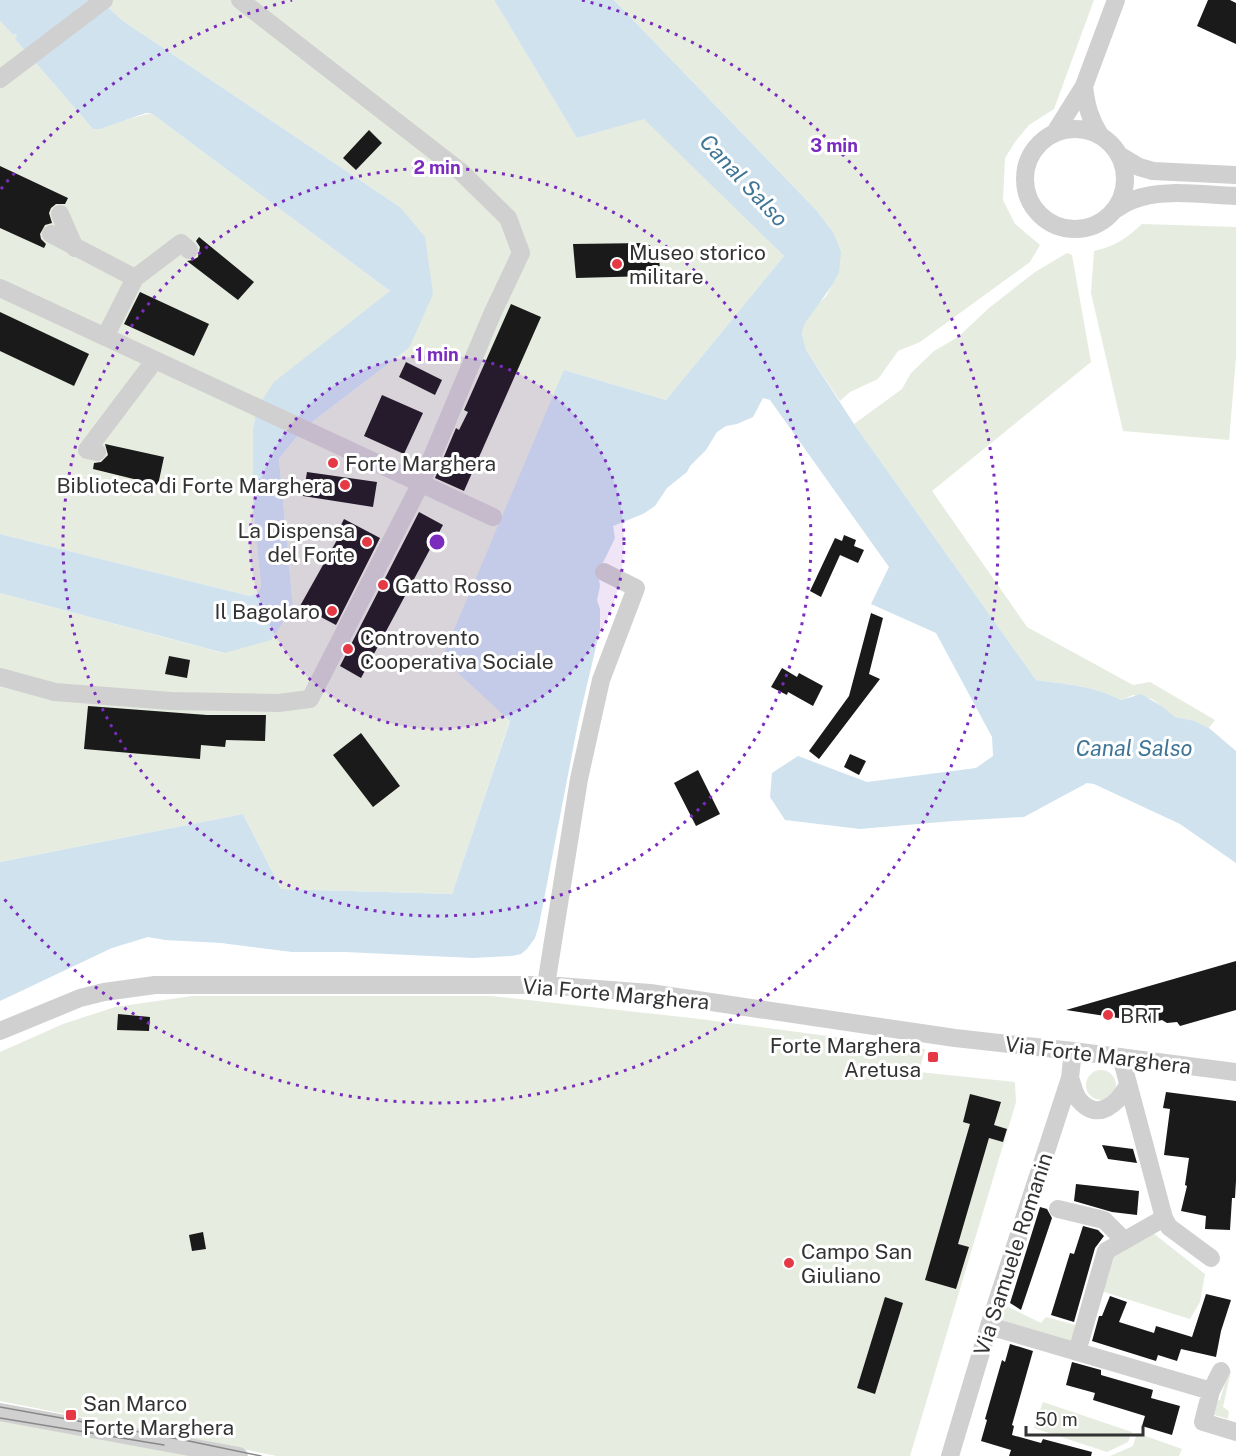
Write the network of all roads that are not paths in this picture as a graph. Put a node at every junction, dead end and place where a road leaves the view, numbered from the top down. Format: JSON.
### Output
{"nodes":[{"id":1,"x":104,"y":0,"type":"edge"},
{"id":2,"x":240,"y":0,"type":"edge"},
{"id":3,"x":1116,"y":0,"type":"edge"},
{"id":4,"x":0,"y":79,"type":"edge"},
{"id":5,"x":1084,"y":86,"type":"junction"},
{"id":6,"x":1054,"y":134,"type":"junction"},
{"id":7,"x":1100,"y":135,"type":"junction"},
{"id":8,"x":1119,"y":155,"type":"junction"},
{"id":9,"x":1236,"y":175,"type":"edge"},
{"id":10,"x":1236,"y":196,"type":"edge"},
{"id":11,"x":1116,"y":209,"type":"junction"},
{"id":12,"x":60,"y":214,"type":"dead end"},
{"id":13,"x":51,"y":234,"type":"dead end"},
{"id":14,"x":75,"y":248,"type":"junction"},
{"id":15,"x":189,"y":250,"type":"dead end"},
{"id":16,"x":135,"y":278,"type":"junction"},
{"id":17,"x":0,"y":288,"type":"edge"},
{"id":18,"x":105,"y":337,"type":"junction"},
{"id":19,"x":155,"y":360,"type":"junction"},
{"id":20,"x":96,"y":452,"type":"dead end"},
{"id":21,"x":421,"y":483,"type":"junction"},
{"id":22,"x":493,"y":517,"type":"dead end"},
{"id":23,"x":604,"y":572,"type":"dead end"},
{"id":24,"x":0,"y":677,"type":"edge"},
{"id":25,"x":546,"y":985,"type":"junction"},
{"id":26,"x":0,"y":1031,"type":"edge"},
{"id":27,"x":1073,"y":1051,"type":"junction"},
{"id":28,"x":1121,"y":1057,"type":"junction"},
{"id":29,"x":1236,"y":1072,"type":"edge"},
{"id":30,"x":1070,"y":1078,"type":"junction"},
{"id":31,"x":1128,"y":1085,"type":"junction"},
{"id":32,"x":1058,"y":1209,"type":"dead end"},
{"id":33,"x":1164,"y":1218,"type":"junction"},
{"id":34,"x":1124,"y":1240,"type":"junction"},
{"id":35,"x":1211,"y":1258,"type":"dead end"},
{"id":36,"x":989,"y":1326,"type":"junction"},
{"id":37,"x":1077,"y":1352,"type":"junction"},
{"id":38,"x":1221,"y":1371,"type":"dead end"},
{"id":39,"x":1211,"y":1391,"type":"junction"},
{"id":40,"x":0,"y":1412,"type":"edge"},
{"id":41,"x":1236,"y":1432,"type":"edge"},
{"id":42,"x":239,"y":1456,"type":"edge"},
{"id":43,"x":950,"y":1456,"type":"edge"}],
"edges":[{"from":1,"to":4,"type":"street"},
{"from":2,"to":21,"type":"street"},
{"from":3,"to":5,"type":"street"},
{"from":5,"to":6,"type":"street"},
{"from":5,"to":7,"type":"street"},
{"from":6,"to":7,"type":"street"},
{"from":6,"to":11,"type":"street"},
{"from":7,"to":8,"type":"street"},
{"from":8,"to":9,"type":"street"},
{"from":8,"to":11,"type":"street"},
{"from":10,"to":11,"type":"street"},
{"from":12,"to":14,"type":"street"},
{"from":13,"to":14,"type":"street"},
{"from":14,"to":16,"type":"street"},
{"from":15,"to":16,"type":"street"},
{"from":16,"to":18,"type":"street"},
{"from":17,"to":18,"type":"street"},
{"from":18,"to":19,"type":"street"},
{"from":19,"to":20,"type":"street"},
{"from":19,"to":21,"type":"street"},
{"from":21,"to":22,"type":"street"},
{"from":21,"to":24,"type":"street"},
{"from":23,"to":25,"type":"street"},
{"from":25,"to":26,"type":"street","name":"Via Forte Marghera"},
{"from":25,"to":27,"type":"street","name":"Via Forte Marghera"},
{"from":27,"to":28,"type":"street","name":"Via Forte Marghera"},
{"from":27,"to":30,"type":"street","name":"Via Samuele Romanin"},
{"from":28,"to":29,"type":"street","name":"Via Forte Marghera"},
{"from":28,"to":31,"type":"street"},
{"from":30,"to":31,"type":"street"},
{"from":30,"to":36,"type":"street","name":"Via Samuele Romanin"},
{"from":31,"to":33,"type":"street"},
{"from":32,"to":34,"type":"street"},
{"from":33,"to":34,"type":"street"},
{"from":33,"to":35,"type":"street"},
{"from":34,"to":37,"type":"street"},
{"from":36,"to":37,"type":"street"},
{"from":36,"to":43,"type":"street","name":"Via Samuele Romanin"},
{"from":37,"to":39,"type":"street"},
{"from":38,"to":39,"type":"street"},
{"from":39,"to":41,"type":"street"},
{"from":40,"to":42,"type":"street"}]}
